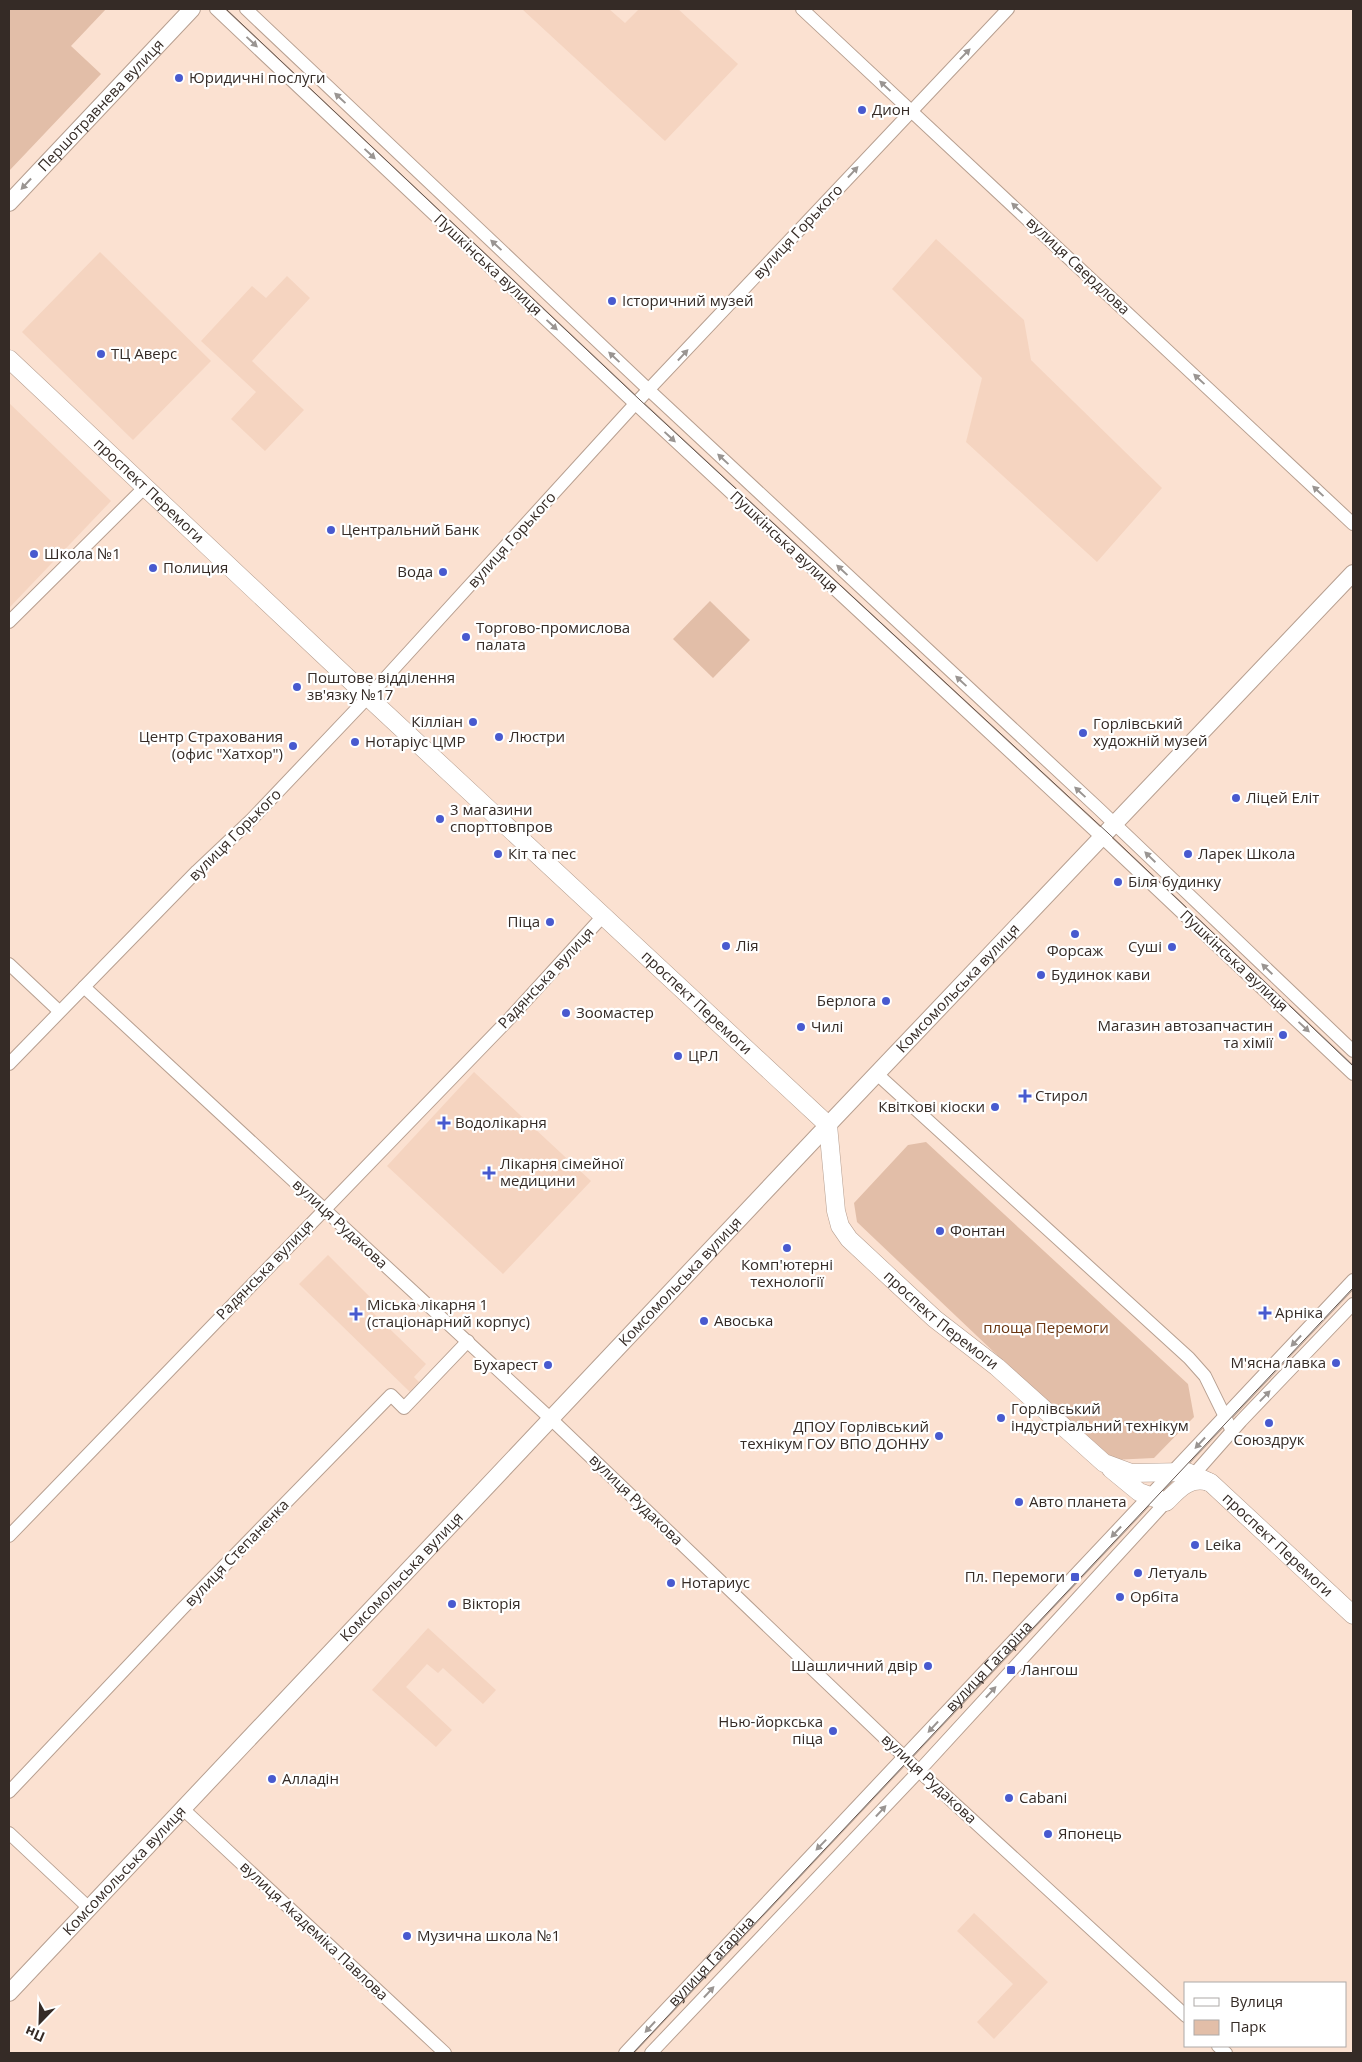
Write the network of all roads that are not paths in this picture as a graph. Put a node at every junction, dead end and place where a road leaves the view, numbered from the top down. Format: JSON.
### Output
{"nodes":[{"id":1,"x":192,"y":9,"type":"edge"},
{"id":2,"x":216,"y":9,"type":"edge"},
{"id":3,"x":246,"y":9,"type":"edge"},
{"id":4,"x":802,"y":9,"type":"edge"},
{"id":5,"x":1008,"y":9,"type":"edge"},
{"id":6,"x":911,"y":110,"type":"junction"},
{"id":7,"x":9,"y":203,"type":"edge"},
{"id":8,"x":9,"y":359,"type":"edge"},
{"id":9,"x":650,"y":391,"type":"junction"},
{"id":10,"x":636,"y":404,"type":"junction"},
{"id":11,"x":145,"y":487,"type":"junction"},
{"id":12,"x":1353,"y":524,"type":"edge"},
{"id":13,"x":1353,"y":573,"type":"edge"},
{"id":14,"x":9,"y":622,"type":"edge"},
{"id":15,"x":368,"y":698,"type":"junction"},
{"id":16,"x":1116,"y":825,"type":"junction"},
{"id":17,"x":1103,"y":838,"type":"junction"},
{"id":18,"x":604,"y":916,"type":"junction"},
{"id":19,"x":9,"y":964,"type":"edge"},
{"id":20,"x":84,"y":987,"type":"junction"},
{"id":21,"x":59,"y":1011,"type":"junction"},
{"id":22,"x":1353,"y":1051,"type":"edge"},
{"id":23,"x":9,"y":1064,"type":"edge"},
{"id":24,"x":877,"y":1074,"type":"junction"},
{"id":25,"x":1353,"y":1074,"type":"edge"},
{"id":26,"x":828,"y":1125,"type":"junction"},
{"id":27,"x":324,"y":1209,"type":"junction"},
{"id":28,"x":1353,"y":1280,"type":"edge"},
{"id":29,"x":1353,"y":1304,"type":"edge"},
{"id":30,"x":468,"y":1342,"type":"junction"},
{"id":31,"x":1226,"y":1415,"type":"junction"},
{"id":32,"x":551,"y":1418,"type":"junction"},
{"id":33,"x":1232,"y":1431,"type":"junction"},
{"id":34,"x":1104,"y":1463,"type":"junction"},
{"id":35,"x":1184,"y":1476,"type":"junction"},
{"id":36,"x":1158,"y":1500,"type":"junction"},
{"id":37,"x":9,"y":1536,"type":"edge"},
{"id":38,"x":1353,"y":1615,"type":"edge"},
{"id":39,"x":904,"y":1757,"type":"junction"},
{"id":40,"x":919,"y":1770,"type":"junction"},
{"id":41,"x":9,"y":1792,"type":"edge"},
{"id":42,"x":182,"y":1809,"type":"junction"},
{"id":43,"x":9,"y":1833,"type":"edge"},
{"id":44,"x":89,"y":1908,"type":"junction"},
{"id":45,"x":9,"y":1993,"type":"edge"},
{"id":46,"x":1184,"y":2014,"type":"edge"},
{"id":47,"x":446,"y":2053,"type":"edge"},
{"id":48,"x":625,"y":2053,"type":"edge"},
{"id":49,"x":652,"y":2053,"type":"edge"}],
"edges":[{"from":1,"to":7,"type":"street","name":"Першотравнева вулиця","one_way":true},
{"from":2,"to":10,"type":"street","name":"Пушкінська вулиця","one_way":true},
{"from":9,"to":3,"type":"street","name":"Пушкінська вулиця","one_way":true},
{"from":6,"to":4,"type":"street","name":"вулиця Свердлова","one_way":true},
{"from":6,"to":5,"type":"street","name":"вулиця Горького","one_way":true},
{"from":9,"to":6,"type":"street","name":"вулиця Горького","one_way":true},
{"from":12,"to":6,"type":"street","name":"вулиця Свердлова","one_way":true},
{"from":8,"to":11,"type":"main road","name":"проспект Перемоги"},
{"from":9,"to":10,"type":"street","name":"вулиця Горького"},
{"from":16,"to":9,"type":"street","name":"Пушкінська вулиця","one_way":true},
{"from":10,"to":15,"type":"street","name":"вулиця Горького"},
{"from":10,"to":17,"type":"street","name":"Пушкінська вулиця","one_way":true},
{"from":11,"to":14,"type":"street"},
{"from":11,"to":15,"type":"main road","name":"проспект Перемоги"},
{"from":13,"to":16,"type":"street","name":"Комсомольська вулиця"},
{"from":15,"to":18,"type":"main road","name":"проспект Перемоги"},
{"from":15,"to":20,"type":"street","name":"вулиця Горького"},
{"from":16,"to":17,"type":"street","name":"Комсомольська вулиця"},
{"from":22,"to":16,"type":"street","name":"Пушкінська вулиця","one_way":true},
{"from":17,"to":24,"type":"street","name":"Комсомольська вулиця"},
{"from":17,"to":25,"type":"street","name":"Пушкінська вулиця","one_way":true},
{"from":18,"to":26,"type":"main road","name":"проспект Перемоги"},
{"from":18,"to":27,"type":"street","name":"Радянська вулиця"},
{"from":19,"to":21,"type":"street"},
{"from":20,"to":21,"type":"street","name":"вулиця Горького"},
{"from":20,"to":27,"type":"street","name":"вулиця Рудакова"},
{"from":21,"to":23,"type":"street","name":"вулиця Горького"},
{"from":24,"to":26,"type":"street","name":"Комсомольська вулиця"},
{"from":24,"to":31,"type":"street"},
{"from":26,"to":32,"type":"street","name":"Комсомольська вулиця"},
{"from":26,"to":34,"type":"main road","name":"проспект Перемоги"},
{"from":27,"to":30,"type":"street","name":"вулиця Рудакова"},
{"from":27,"to":37,"type":"street","name":"Радянська вулиця"},
{"from":28,"to":31,"type":"street","name":"вулиця Гагаріна","one_way":true},
{"from":33,"to":29,"type":"street","name":"вулиця Гагаріна","one_way":true},
{"from":30,"to":32,"type":"street","name":"вулиця Рудакова"},
{"from":30,"to":41,"type":"street","name":"вулиця Степаненка"},
{"from":31,"to":33,"type":"street"},
{"from":31,"to":35,"type":"street","name":"вулиця Гагаріна","one_way":true},
{"from":32,"to":39,"type":"street","name":"вулиця Рудакова"},
{"from":32,"to":42,"type":"street","name":"Комсомольська вулиця"},
{"from":33,"to":35,"type":"street","name":"вулиця Гагаріна"},
{"from":34,"to":35,"type":"main road","name":"проспект Перемоги"},
{"from":34,"to":36,"type":"main road"},
{"from":35,"to":36,"type":"main road","name":"вулиця Гагаріна"},
{"from":35,"to":38,"type":"main road","name":"проспект Перемоги"},
{"from":36,"to":39,"type":"street","name":"вулиця Гагаріна","one_way":true},
{"from":40,"to":36,"type":"street","name":"вулиця Гагаріна","one_way":true},
{"from":39,"to":40,"type":"street","name":"вулиця Рудакова"},
{"from":39,"to":48,"type":"street","name":"вулиця Гагаріна","one_way":true},
{"from":40,"to":46,"type":"street","name":"вулиця Рудакова"},
{"from":49,"to":40,"type":"street","name":"вулиця Гагаріна","one_way":true},
{"from":42,"to":44,"type":"street","name":"Комсомольська вулиця"},
{"from":42,"to":47,"type":"street","name":"вулиця Академіка Павлова"},
{"from":43,"to":44,"type":"street"},
{"from":44,"to":45,"type":"street","name":"Комсомольська вулиця"}]}
